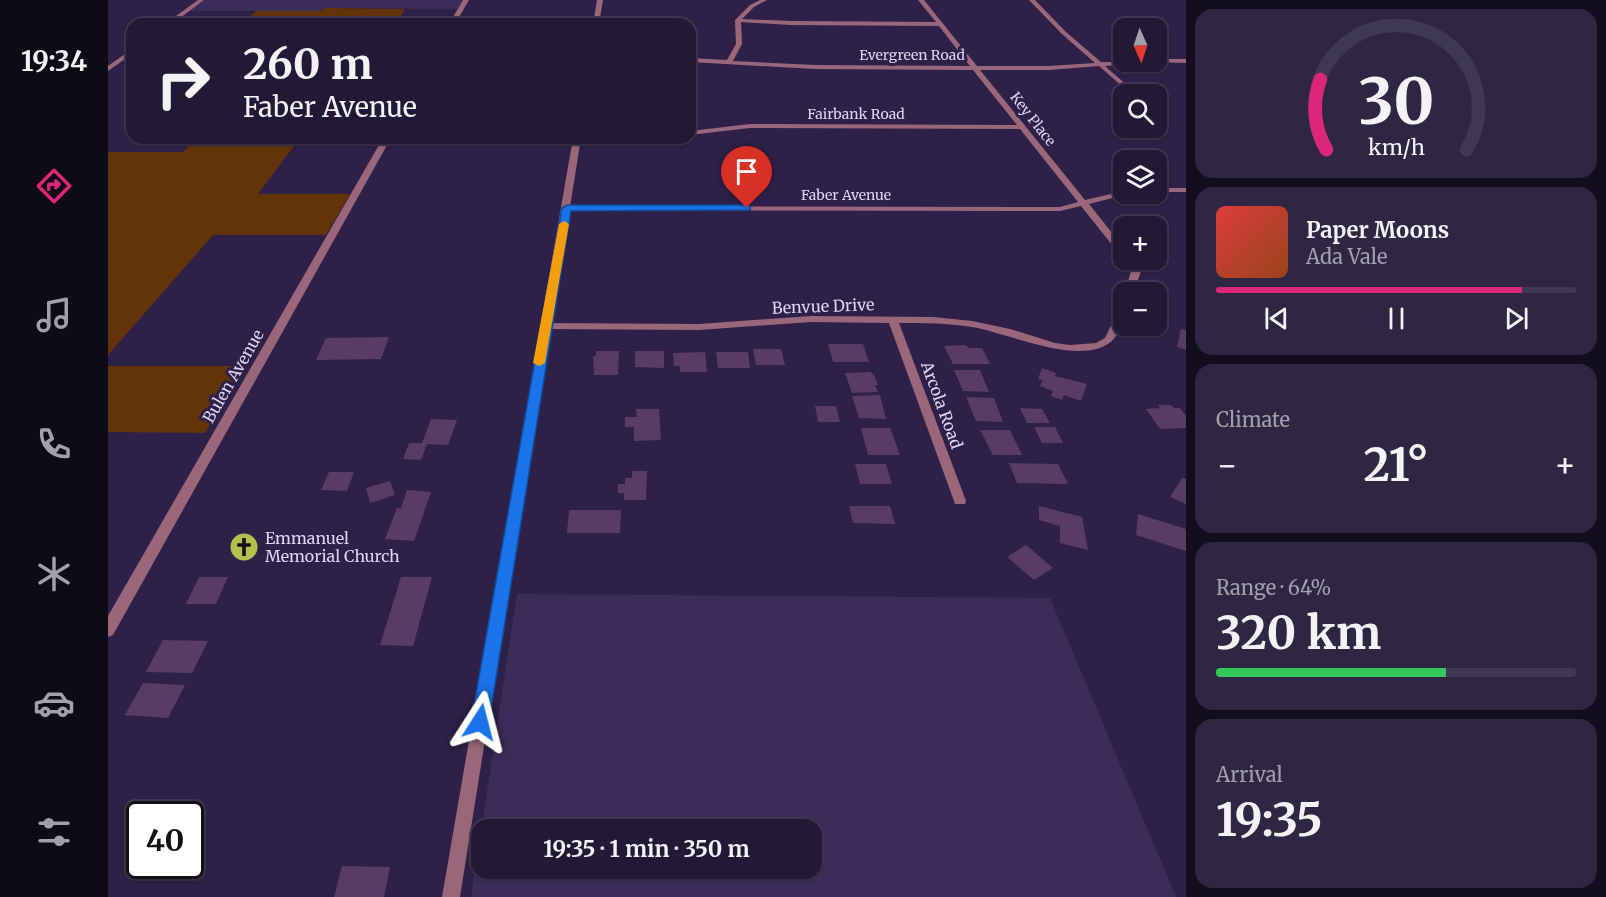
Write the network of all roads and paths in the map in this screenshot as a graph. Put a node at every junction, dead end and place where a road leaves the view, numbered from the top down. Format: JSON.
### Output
{"nodes":[{"id":1,"x":201,"y":0,"type":"edge"},
{"id":2,"x":466,"y":0,"type":"edge"},
{"id":3,"x":600,"y":0,"type":"edge"},
{"id":4,"x":750,"y":0,"type":"edge"},
{"id":5,"x":921,"y":0,"type":"edge"},
{"id":6,"x":1032,"y":0,"type":"edge"},
{"id":7,"x":761,"y":1,"type":"edge"},
{"id":8,"x":176,"y":18,"type":"edge"},
{"id":9,"x":456,"y":18,"type":"edge"},
{"id":10,"x":597,"y":18,"type":"edge"},
{"id":11,"x":738,"y":20,"type":"junction"},
{"id":12,"x":941,"y":24,"type":"junction"},
{"id":13,"x":108,"y":57,"type":"edge"},
{"id":14,"x":124,"y":57,"type":"joint"},
{"id":15,"x":696,"y":60,"type":"edge"},
{"id":16,"x":1167,"y":61,"type":"edge"},
{"id":17,"x":1186,"y":61,"type":"edge"},
{"id":18,"x":730,"y":62,"type":"junction"},
{"id":19,"x":1113,"y":63,"type":"edge"},
{"id":20,"x":1099,"y":64,"type":"junction"},
{"id":21,"x":975,"y":68,"type":"junction"},
{"id":22,"x":108,"y":69,"type":"edge"},
{"id":23,"x":1122,"y":84,"type":"edge"},
{"id":24,"x":1022,"y":127,"type":"junction"},
{"id":25,"x":696,"y":132,"type":"edge"},
{"id":26,"x":384,"y":144,"type":"edge"},
{"id":27,"x":576,"y":144,"type":"edge"},
{"id":28,"x":1167,"y":190,"type":"edge"},
{"id":29,"x":1186,"y":190,"type":"edge"},
{"id":30,"x":1113,"y":196,"type":"edge"},
{"id":31,"x":1084,"y":204,"type":"junction"},
{"id":32,"x":567,"y":208,"type":"junction"},
{"id":33,"x":1113,"y":240,"type":"edge"},
{"id":34,"x":893,"y":320,"type":"junction"},
{"id":35,"x":545,"y":326,"type":"junction"},
{"id":36,"x":1113,"y":332,"type":"edge"},
{"id":37,"x":960,"y":501,"type":"dead end"},
{"id":38,"x":108,"y":630,"type":"edge"},
{"id":39,"x":451,"y":897,"type":"edge"}],
"edges":[{"from":1,"to":8,"type":"street"},
{"from":2,"to":9,"type":"street"},
{"from":3,"to":10,"type":"street"},
{"from":4,"to":7,"type":"street"},
{"from":5,"to":12,"type":"street","name":"Key Place"},
{"from":6,"to":20,"type":"street"},
{"from":7,"to":11,"type":"street"},
{"from":11,"to":12,"type":"street"},
{"from":11,"to":18,"type":"street"},
{"from":12,"to":21,"type":"street","name":"Key Place"},
{"from":13,"to":14,"type":"street"},
{"from":14,"to":22,"type":"street"},
{"from":15,"to":18,"type":"street","name":"Evergreen Road"},
{"from":16,"to":17,"type":"street"},
{"from":18,"to":21,"type":"street","name":"Evergreen Road"},
{"from":19,"to":20,"type":"street","name":"Evergreen Road"},
{"from":20,"to":21,"type":"street","name":"Evergreen Road"},
{"from":20,"to":23,"type":"street"},
{"from":21,"to":24,"type":"street","name":"Key Place"},
{"from":24,"to":25,"type":"street","name":"Fairbank Road"},
{"from":24,"to":31,"type":"street","name":"Key Place"},
{"from":26,"to":38,"type":"street","name":"Bulen Avenue"},
{"from":27,"to":32,"type":"street"},
{"from":28,"to":29,"type":"street"},
{"from":30,"to":31,"type":"street","name":"Faber Avenue"},
{"from":31,"to":32,"type":"street","name":"Faber Avenue"},
{"from":31,"to":33,"type":"street","name":"Key Place"},
{"from":32,"to":35,"type":"street"},
{"from":34,"to":35,"type":"street","name":"Benvue Drive"},
{"from":34,"to":36,"type":"street","name":"Benvue Drive"},
{"from":34,"to":37,"type":"street","name":"Arcola Road"},
{"from":35,"to":39,"type":"street"}]}
